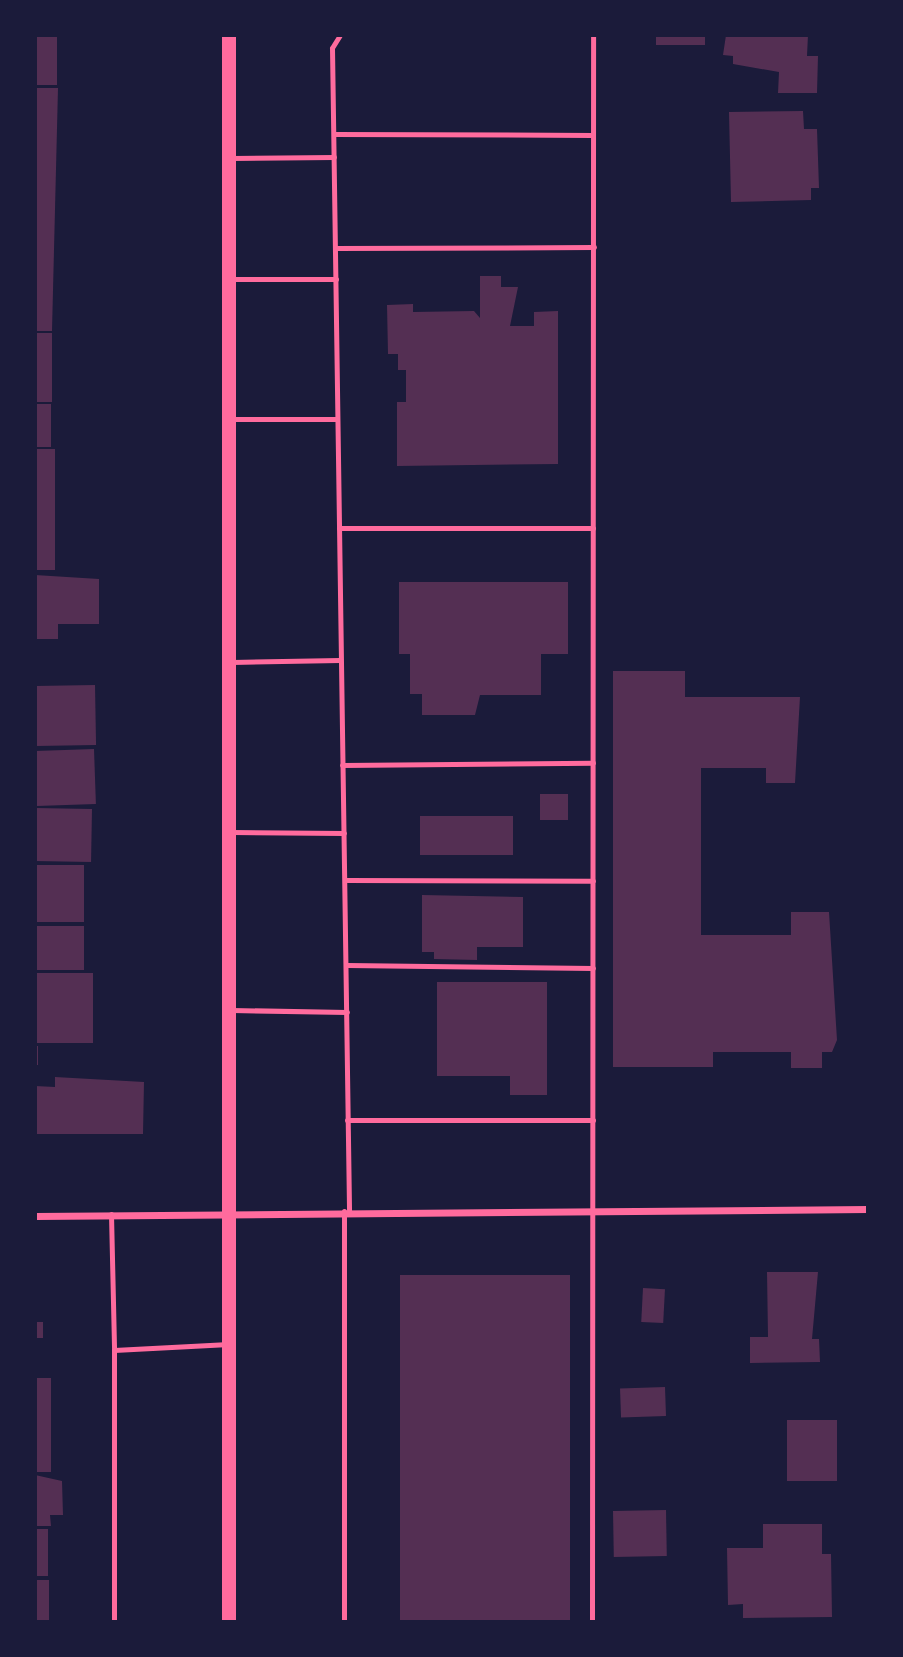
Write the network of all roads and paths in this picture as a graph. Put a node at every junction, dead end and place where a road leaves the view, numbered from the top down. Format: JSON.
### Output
{"nodes":[{"id":1,"x":229,"y":35,"type":"edge"},
{"id":2,"x":340,"y":35,"type":"edge"},
{"id":3,"x":593,"y":35,"type":"edge"},
{"id":4,"x":334,"y":134,"type":"junction"},
{"id":5,"x":593,"y":135,"type":"junction"},
{"id":6,"x":334,"y":157,"type":"junction"},
{"id":7,"x":229,"y":158,"type":"junction"},
{"id":8,"x":594,"y":247,"type":"junction"},
{"id":9,"x":335,"y":248,"type":"junction"},
{"id":10,"x":229,"y":279,"type":"junction"},
{"id":11,"x":336,"y":279,"type":"junction"},
{"id":12,"x":229,"y":419,"type":"junction"},
{"id":13,"x":337,"y":419,"type":"junction"},
{"id":14,"x":339,"y":528,"type":"junction"},
{"id":15,"x":593,"y":528,"type":"junction"},
{"id":16,"x":340,"y":660,"type":"junction"},
{"id":17,"x":229,"y":663,"type":"junction"},
{"id":18,"x":593,"y":763,"type":"junction"},
{"id":19,"x":342,"y":765,"type":"junction"},
{"id":20,"x":229,"y":832,"type":"junction"},
{"id":21,"x":344,"y":832,"type":"junction"},
{"id":22,"x":347,"y":880,"type":"junction"},
{"id":23,"x":593,"y":881,"type":"junction"},
{"id":24,"x":347,"y":965,"type":"junction"},
{"id":25,"x":593,"y":968,"type":"junction"},
{"id":26,"x":229,"y":1010,"type":"junction"},
{"id":27,"x":347,"y":1012,"type":"junction"},
{"id":28,"x":347,"y":1120,"type":"junction"},
{"id":29,"x":593,"y":1120,"type":"junction"},
{"id":30,"x":593,"y":1208,"type":"junction"},
{"id":31,"x":868,"y":1209,"type":"edge"},
{"id":32,"x":346,"y":1211,"type":"junction"},
{"id":33,"x":229,"y":1213,"type":"junction"},
{"id":34,"x":111,"y":1214,"type":"junction"},
{"id":35,"x":35,"y":1216,"type":"edge"},
{"id":36,"x":229,"y":1344,"type":"junction"},
{"id":37,"x":114,"y":1350,"type":"junction"},
{"id":38,"x":114,"y":1622,"type":"edge"},
{"id":39,"x":229,"y":1622,"type":"edge"},
{"id":40,"x":344,"y":1622,"type":"edge"},
{"id":41,"x":592,"y":1622,"type":"edge"}],
"edges":[{"from":1,"to":7,"type":"main road"},
{"from":2,"to":4,"type":"lane"},
{"from":3,"to":5,"type":"lane"},
{"from":4,"to":5,"type":"lane"},
{"from":4,"to":6,"type":"lane"},
{"from":5,"to":8,"type":"lane"},
{"from":6,"to":7,"type":"lane"},
{"from":6,"to":9,"type":"lane"},
{"from":7,"to":10,"type":"main road"},
{"from":8,"to":9,"type":"lane"},
{"from":8,"to":15,"type":"lane"},
{"from":9,"to":11,"type":"lane"},
{"from":10,"to":11,"type":"lane"},
{"from":10,"to":12,"type":"main road"},
{"from":11,"to":13,"type":"lane"},
{"from":12,"to":13,"type":"lane"},
{"from":12,"to":17,"type":"main road"},
{"from":13,"to":14,"type":"lane"},
{"from":14,"to":15,"type":"lane"},
{"from":14,"to":16,"type":"lane"},
{"from":15,"to":18,"type":"lane"},
{"from":16,"to":17,"type":"lane"},
{"from":16,"to":19,"type":"lane"},
{"from":17,"to":20,"type":"main road"},
{"from":18,"to":19,"type":"lane"},
{"from":18,"to":23,"type":"lane"},
{"from":19,"to":21,"type":"lane"},
{"from":20,"to":21,"type":"lane"},
{"from":20,"to":26,"type":"main road"},
{"from":21,"to":22,"type":"lane"},
{"from":22,"to":23,"type":"lane"},
{"from":22,"to":24,"type":"lane"},
{"from":23,"to":25,"type":"lane"},
{"from":24,"to":25,"type":"lane"},
{"from":24,"to":27,"type":"lane"},
{"from":25,"to":29,"type":"lane"},
{"from":26,"to":27,"type":"lane"},
{"from":26,"to":33,"type":"main road"},
{"from":27,"to":28,"type":"lane"},
{"from":28,"to":29,"type":"lane"},
{"from":28,"to":32,"type":"lane"},
{"from":29,"to":30,"type":"lane"},
{"from":30,"to":31,"type":"street"},
{"from":30,"to":32,"type":"street"},
{"from":30,"to":41,"type":"lane"},
{"from":32,"to":33,"type":"street"},
{"from":32,"to":40,"type":"lane"},
{"from":33,"to":34,"type":"street"},
{"from":33,"to":36,"type":"main road"},
{"from":34,"to":35,"type":"street"},
{"from":34,"to":37,"type":"lane"},
{"from":36,"to":37,"type":"lane"},
{"from":36,"to":39,"type":"main road"},
{"from":37,"to":38,"type":"lane"}]}
